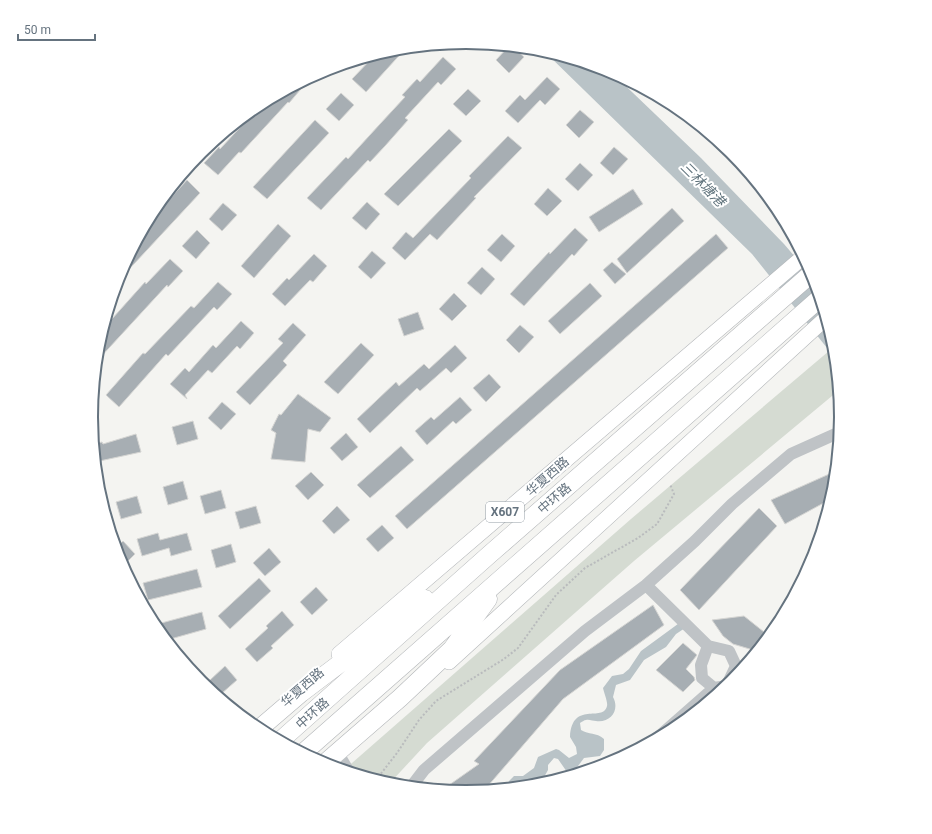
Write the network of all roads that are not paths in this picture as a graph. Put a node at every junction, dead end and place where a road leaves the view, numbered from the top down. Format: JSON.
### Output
{"nodes":[{"id":1,"x":799,"y":260,"type":"edge"},
{"id":2,"x":807,"y":278,"type":"edge"},
{"id":3,"x":815,"y":302,"type":"edge"},
{"id":4,"x":821,"y":322,"type":"edge"},
{"id":5,"x":833,"y":435,"type":"edge"},
{"id":6,"x":490,"y":554,"type":"junction"},
{"id":7,"x":508,"y":572,"type":"junction"},
{"id":8,"x":646,"y":585,"type":"junction"},
{"id":9,"x":708,"y":646,"type":"junction"},
{"id":10,"x":735,"y":668,"type":"edge"},
{"id":11,"x":714,"y":688,"type":"joint"},
{"id":12,"x":691,"y":708,"type":"edge"},
{"id":13,"x":261,"y":722,"type":"edge"},
{"id":14,"x":264,"y":724,"type":"edge"},
{"id":15,"x":284,"y":737,"type":"edge"},
{"id":16,"x":307,"y":749,"type":"edge"},
{"id":17,"x":330,"y":759,"type":"edge"},
{"id":18,"x":344,"y":764,"type":"edge"},
{"id":19,"x":415,"y":781,"type":"edge"}],
"edges":[{"from":1,"to":13,"type":"main road","name":"华夏西路","number":"X607"},
{"from":2,"to":6,"type":"highway","name":"中环路"},
{"from":3,"to":7,"type":"highway","name":"中环路"},
{"from":4,"to":18,"type":"main road"},
{"from":5,"to":8,"type":"lane"},
{"from":6,"to":14,"type":"highway"},
{"from":6,"to":15,"type":"highway","name":"中环路"},
{"from":7,"to":16,"type":"highway","name":"中环路"},
{"from":7,"to":17,"type":"highway"},
{"from":8,"to":9,"type":"lane"},
{"from":8,"to":19,"type":"lane"},
{"from":9,"to":10,"type":"lane"},
{"from":9,"to":11,"type":"lane"},
{"from":11,"to":12,"type":"lane"}]}
